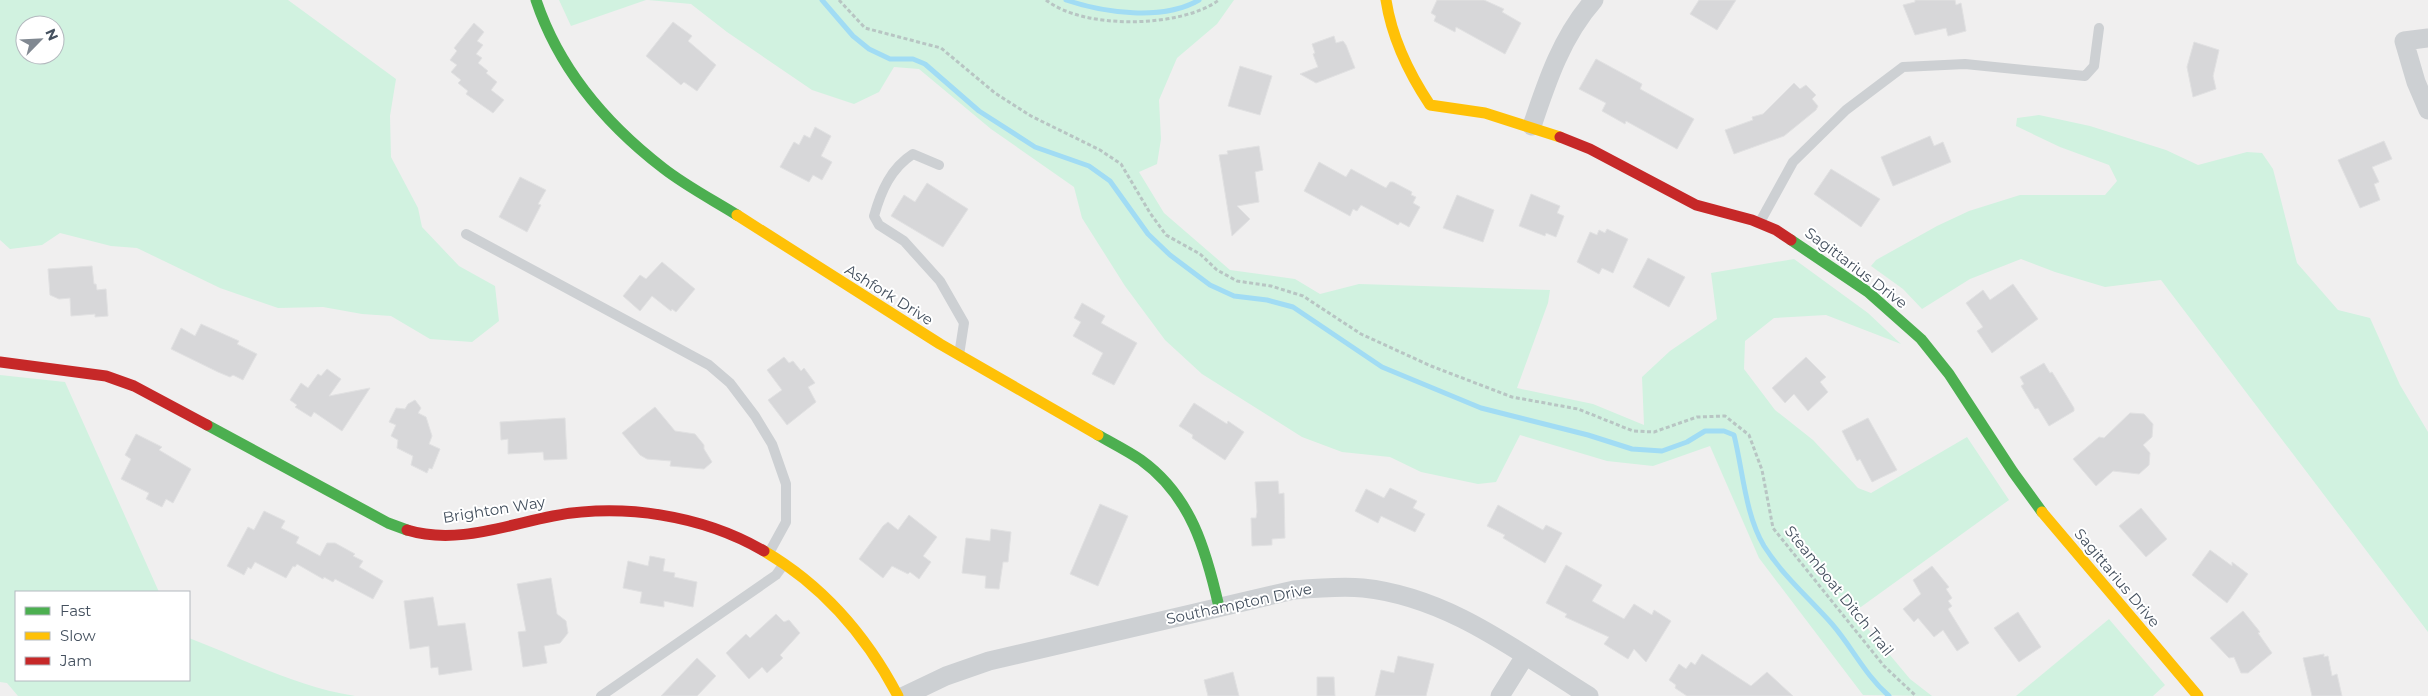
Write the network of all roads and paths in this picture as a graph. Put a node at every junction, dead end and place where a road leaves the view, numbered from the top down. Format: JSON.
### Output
{"nodes":[{"id":1,"x":536,"y":0,"type":"edge"},
{"id":2,"x":838,"y":0,"type":"edge"},
{"id":3,"x":1046,"y":0,"type":"edge"},
{"id":4,"x":1219,"y":0,"type":"edge"},
{"id":5,"x":1386,"y":0,"type":"edge"},
{"id":6,"x":1594,"y":0,"type":"edge"},
{"id":7,"x":2099,"y":28,"type":"dead end"},
{"id":8,"x":2428,"y":38,"type":"edge"},
{"id":9,"x":2428,"y":110,"type":"edge"},
{"id":10,"x":1532,"y":126,"type":"junction"},
{"id":11,"x":939,"y":165,"type":"dead end"},
{"id":12,"x":1759,"y":223,"type":"junction"},
{"id":13,"x":466,"y":234,"type":"dead end"},
{"id":14,"x":959,"y":356,"type":"junction"},
{"id":15,"x":0,"y":362,"type":"edge"},
{"id":16,"x":769,"y":554,"type":"junction"},
{"id":17,"x":785,"y":563,"type":"junction"},
{"id":18,"x":1219,"y":607,"type":"junction"},
{"id":19,"x":1525,"y":656,"type":"junction"},
{"id":20,"x":601,"y":696,"type":"edge"},
{"id":21,"x":898,"y":696,"type":"edge"},
{"id":22,"x":904,"y":696,"type":"edge"},
{"id":23,"x":1500,"y":696,"type":"edge"},
{"id":24,"x":1588,"y":696,"type":"edge"},
{"id":25,"x":1916,"y":696,"type":"edge"},
{"id":26,"x":2198,"y":696,"type":"edge"}],
"edges":[{"from":1,"to":14,"type":"street","name":"Ashfork Drive"},
{"from":2,"to":25,"type":"path","name":"Steamboat Ditch Trail"},
{"from":3,"to":4,"type":"path"},
{"from":5,"to":10,"type":"street","name":"Sagittarius Drive"},
{"from":6,"to":10,"type":"street"},
{"from":7,"to":12,"type":"lane"},
{"from":8,"to":9,"type":"street"},
{"from":10,"to":12,"type":"street","name":"Sagittarius Drive"},
{"from":11,"to":14,"type":"lane"},
{"from":12,"to":26,"type":"street","name":"Sagittarius Drive"},
{"from":13,"to":16,"type":"lane"},
{"from":14,"to":18,"type":"street","name":"Ashfork Drive"},
{"from":15,"to":16,"type":"street","name":"Brighton Way"},
{"from":16,"to":17,"type":"street","name":"Brighton Way"},
{"from":17,"to":20,"type":"lane"},
{"from":17,"to":21,"type":"street","name":"Brighton Way"},
{"from":18,"to":19,"type":"street","name":"Southampton Drive"},
{"from":18,"to":22,"type":"street","name":"Southampton Drive"},
{"from":19,"to":23,"type":"street"},
{"from":19,"to":24,"type":"street","name":"Southampton Drive"}]}
